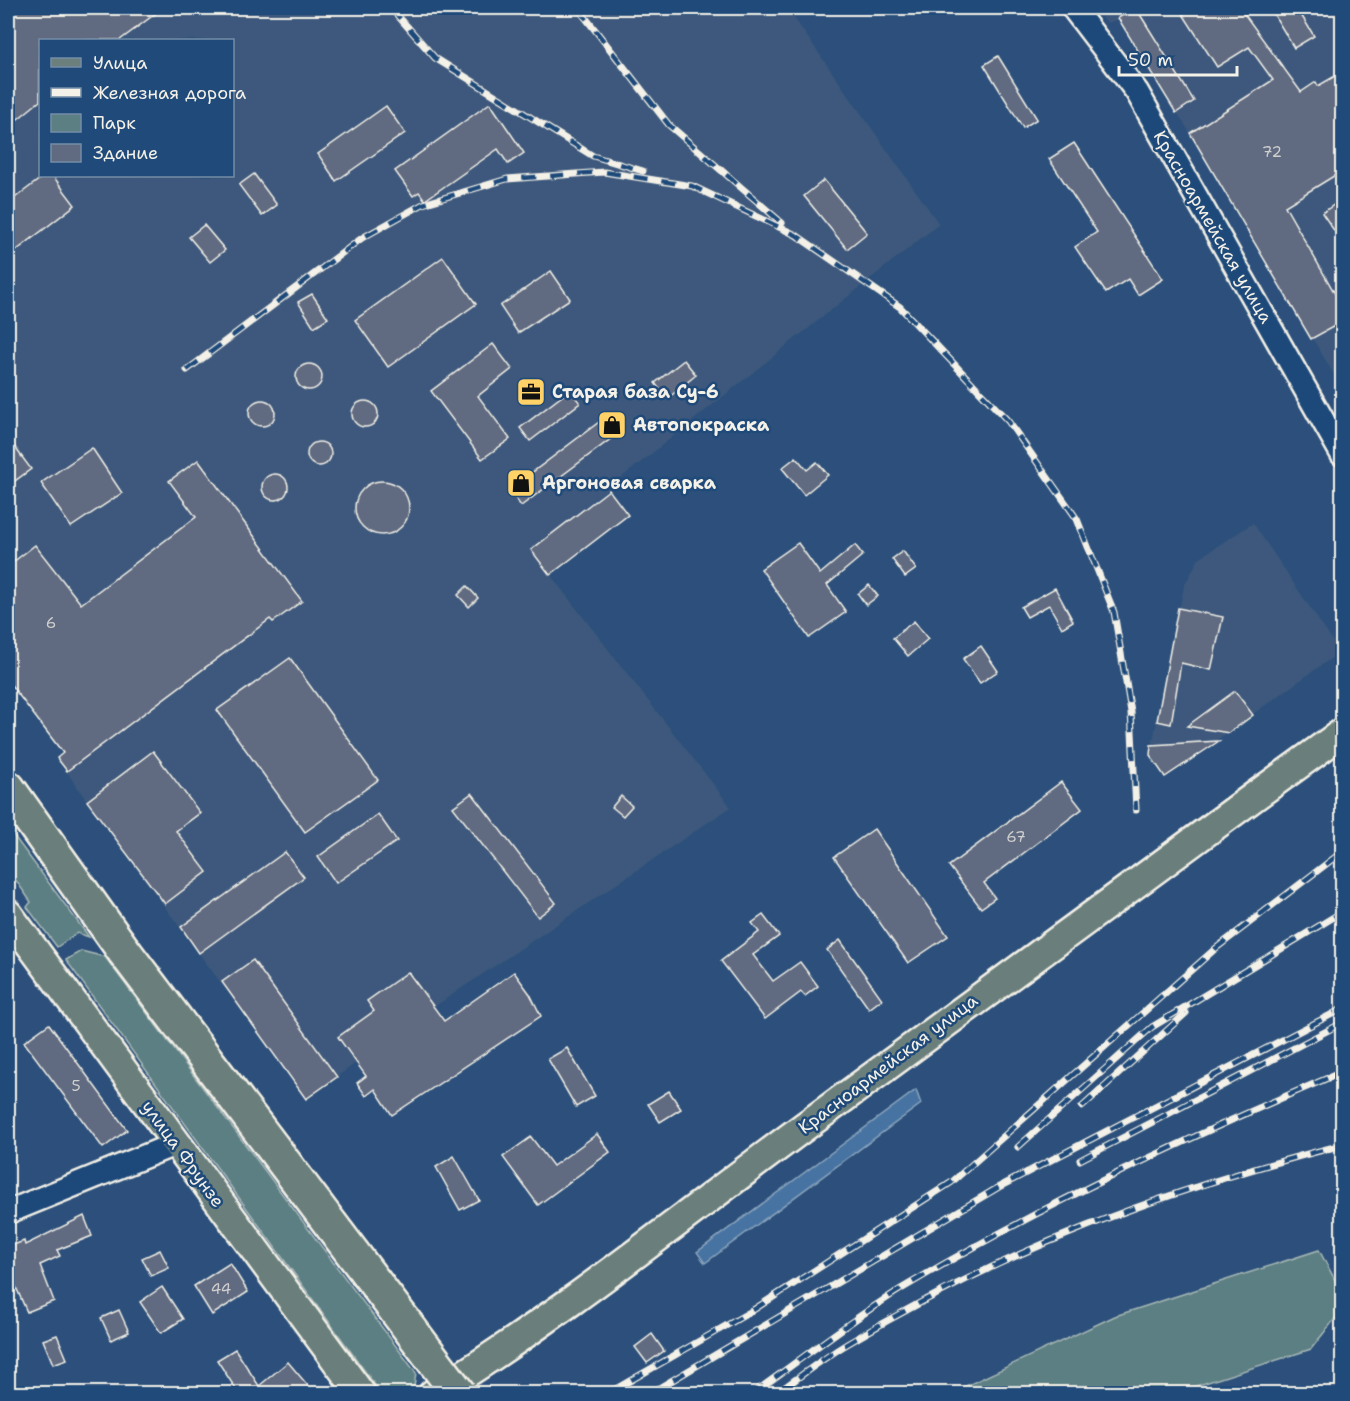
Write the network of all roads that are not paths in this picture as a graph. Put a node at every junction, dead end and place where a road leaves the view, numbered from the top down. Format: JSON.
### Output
{"nodes":[{"id":1,"x":1073,"y":8,"type":"edge"},
{"id":2,"x":1342,"y":454,"type":"edge"},
{"id":3,"x":1342,"y":733,"type":"edge"},
{"id":4,"x":8,"y":788,"type":"edge"},
{"id":5,"x":8,"y":914,"type":"edge"},
{"id":6,"x":175,"y":1144,"type":"junction"},
{"id":7,"x":8,"y":1212,"type":"edge"},
{"id":8,"x":361,"y":1394,"type":"edge"},
{"id":9,"x":433,"y":1394,"type":"edge"},
{"id":10,"x":459,"y":1394,"type":"edge"}],
"edges":[{"from":1,"to":2,"type":"street","name":"Красноармейская улица"},
{"from":3,"to":9,"type":"main road","name":"Красноармейская улица"},
{"from":4,"to":10,"type":"highway","bridge":true},
{"from":5,"to":6,"type":"main road","name":"улица Фрунзе"},
{"from":6,"to":7,"type":"street"},
{"from":6,"to":8,"type":"main road","name":"улица Фрунзе"}]}
